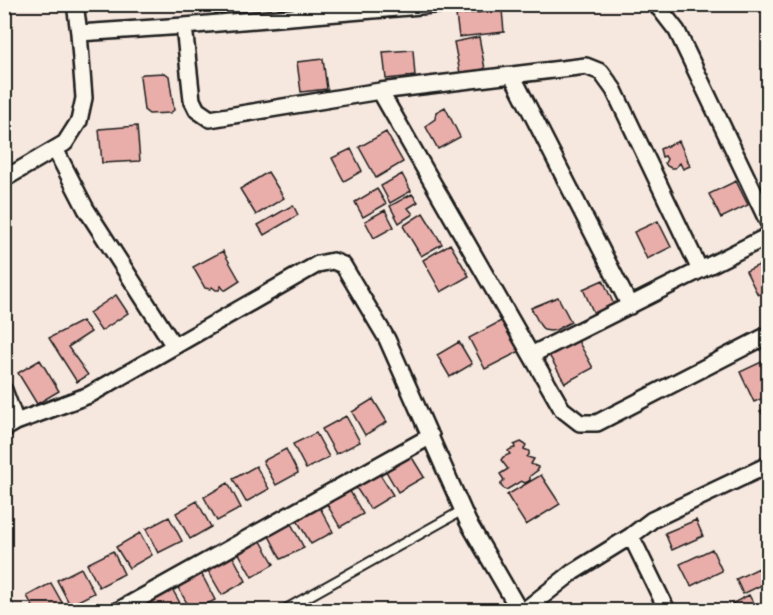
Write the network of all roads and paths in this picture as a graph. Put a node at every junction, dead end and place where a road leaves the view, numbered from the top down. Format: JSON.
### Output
{"nodes":[{"id":1,"x":75,"y":4,"type":"edge"},
{"id":2,"x":444,"y":4,"type":"edge"},
{"id":3,"x":654,"y":4,"type":"edge"},
{"id":4,"x":184,"y":26,"type":"junction"},
{"id":5,"x":79,"y":33,"type":"junction"},
{"id":6,"x":512,"y":75,"type":"junction"},
{"id":7,"x":380,"y":91,"type":"junction"},
{"id":8,"x":55,"y":149,"type":"junction"},
{"id":9,"x":4,"y":179,"type":"edge"},
{"id":10,"x":768,"y":222,"type":"edge"},
{"id":11,"x":768,"y":236,"type":"edge"},
{"id":12,"x":700,"y":270,"type":"junction"},
{"id":13,"x":630,"y":306,"type":"junction"},
{"id":14,"x":768,"y":335,"type":"edge"},
{"id":15,"x":174,"y":346,"type":"junction"},
{"id":16,"x":531,"y":355,"type":"junction"},
{"id":17,"x":4,"y":390,"type":"edge"},
{"id":18,"x":10,"y":425,"type":"edge"},
{"id":19,"x":431,"y":436,"type":"junction"},
{"id":20,"x":768,"y":465,"type":"edge"},
{"id":21,"x":463,"y":510,"type":"junction"},
{"id":22,"x":631,"y":536,"type":"junction"},
{"id":23,"x":118,"y":610,"type":"edge"},
{"id":24,"x":284,"y":610,"type":"edge"},
{"id":25,"x":519,"y":610,"type":"edge"},
{"id":26,"x":525,"y":610,"type":"edge"},
{"id":27,"x":666,"y":610,"type":"edge"}],
"edges":[{"from":1,"to":5,"type":"street"},
{"from":2,"to":4,"type":"street"},
{"from":3,"to":10,"type":"street"},
{"from":4,"to":5,"type":"street"},
{"from":4,"to":7,"type":"street"},
{"from":5,"to":8,"type":"street"},
{"from":6,"to":7,"type":"street"},
{"from":6,"to":12,"type":"street"},
{"from":6,"to":13,"type":"street"},
{"from":7,"to":16,"type":"street"},
{"from":8,"to":9,"type":"street"},
{"from":8,"to":15,"type":"street"},
{"from":11,"to":12,"type":"street"},
{"from":12,"to":13,"type":"street"},
{"from":13,"to":16,"type":"street"},
{"from":14,"to":16,"type":"street"},
{"from":15,"to":18,"type":"street"},
{"from":15,"to":19,"type":"street"},
{"from":17,"to":18,"type":"street"},
{"from":19,"to":21,"type":"street"},
{"from":19,"to":23,"type":"street"},
{"from":20,"to":22,"type":"street"},
{"from":21,"to":24,"type":"lane"},
{"from":21,"to":25,"type":"street"},
{"from":22,"to":26,"type":"street"},
{"from":22,"to":27,"type":"street"}]}
